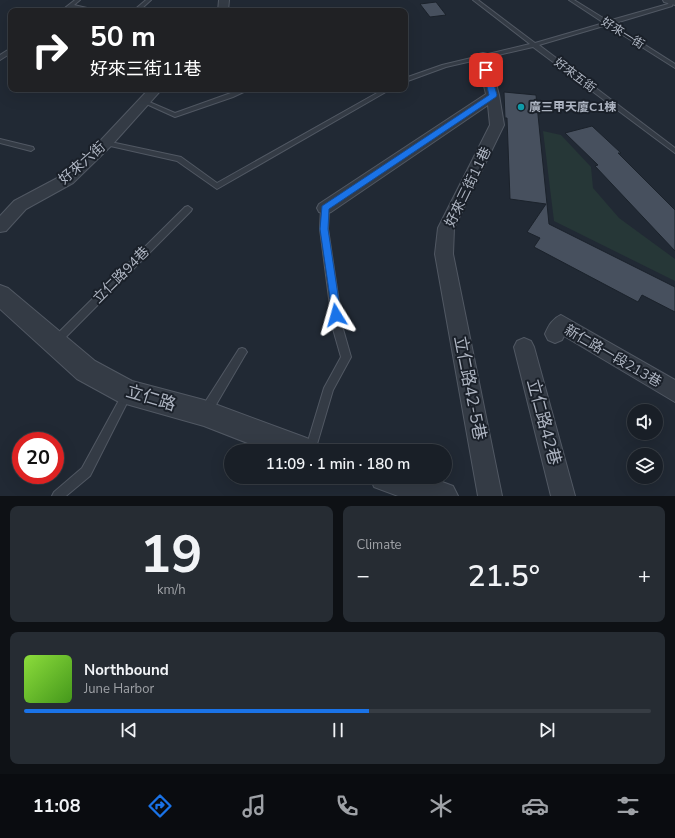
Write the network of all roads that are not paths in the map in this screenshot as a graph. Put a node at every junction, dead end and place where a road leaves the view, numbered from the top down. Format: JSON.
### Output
{"nodes":[{"id":1,"x":78,"y":0,"type":"edge"},
{"id":2,"x":149,"y":0,"type":"edge"},
{"id":3,"x":475,"y":0,"type":"edge"},
{"id":4,"x":571,"y":0,"type":"edge"},
{"id":5,"x":673,"y":1,"type":"edge"},
{"id":6,"x":71,"y":6,"type":"junction"},
{"id":7,"x":68,"y":8,"type":"edge"},
{"id":8,"x":81,"y":8,"type":"edge"},
{"id":9,"x":140,"y":8,"type":"edge"},
{"id":10,"x":607,"y":23,"type":"junction"},
{"id":11,"x":534,"y":45,"type":"junction"},
{"id":12,"x":483,"y":57,"type":"junction"},
{"id":13,"x":675,"y":66,"type":"edge"},
{"id":14,"x":408,"y":79,"type":"edge"},
{"id":15,"x":153,"y":92,"type":"edge"},
{"id":16,"x":240,"y":92,"type":"edge"},
{"id":17,"x":383,"y":92,"type":"edge"},
{"id":18,"x":493,"y":95,"type":"junction"},
{"id":19,"x":145,"y":102,"type":"junction"},
{"id":20,"x":0,"y":141,"type":"edge"},
{"id":21,"x":106,"y":143,"type":"junction"},
{"id":22,"x":31,"y":149,"type":"dead end"},
{"id":23,"x":675,"y":151,"type":"edge"},
{"id":24,"x":188,"y":208,"type":"dead end"},
{"id":25,"x":325,"y":208,"type":"joint"},
{"id":26,"x":0,"y":226,"type":"edge"},
{"id":27,"x":449,"y":280,"type":"joint"},
{"id":28,"x":0,"y":295,"type":"edge"},
{"id":29,"x":555,"y":334,"type":"dead end"},
{"id":30,"x":55,"y":343,"type":"junction"},
{"id":31,"x":524,"y":347,"type":"dead end"},
{"id":32,"x":242,"y":352,"type":"dead end"},
{"id":33,"x":675,"y":392,"type":"edge"},
{"id":34,"x":128,"y":393,"type":"junction"},
{"id":35,"x":204,"y":413,"type":"junction"},
{"id":36,"x":286,"y":444,"type":"edge"},
{"id":37,"x":312,"y":444,"type":"edge"},
{"id":38,"x":406,"y":484,"type":"edge"},
{"id":39,"x":58,"y":496,"type":"edge"},
{"id":40,"x":443,"y":496,"type":"edge"},
{"id":41,"x":490,"y":496,"type":"edge"},
{"id":42,"x":563,"y":496,"type":"edge"}],
"edges":[{"from":1,"to":6,"type":"lane"},
{"from":2,"to":9,"type":"lane"},
{"from":3,"to":11,"type":"lane","name":"好來五街"},
{"from":4,"to":10,"type":"lane","name":"好來一街"},
{"from":5,"to":10,"type":"lane"},
{"from":6,"to":7,"type":"lane"},
{"from":6,"to":8,"type":"lane"},
{"from":10,"to":11,"type":"lane"},
{"from":10,"to":13,"type":"lane","name":"好來一街"},
{"from":11,"to":12,"type":"lane"},
{"from":11,"to":23,"type":"lane","name":"好來五街"},
{"from":12,"to":14,"type":"lane"},
{"from":12,"to":18,"type":"street","name":"好來三街11巷"},
{"from":15,"to":19,"type":"street","name":"好來六街"},
{"from":16,"to":19,"type":"lane"},
{"from":17,"to":21,"type":"lane"},
{"from":18,"to":25,"type":"street"},
{"from":18,"to":27,"type":"street","name":"好來三街11巷"},
{"from":19,"to":21,"type":"street","name":"好來六街"},
{"from":20,"to":22,"type":"lane"},
{"from":21,"to":26,"type":"street","name":"好來六街"},
{"from":24,"to":30,"type":"lane","name":"立仁路94巷"},
{"from":25,"to":37,"type":"lane"},
{"from":27,"to":41,"type":"street","name":"立仁路42-5巷"},
{"from":28,"to":30,"type":"street","name":"立仁路"},
{"from":29,"to":33,"type":"street","name":"新仁路一段213巷"},
{"from":30,"to":34,"type":"street","name":"立仁路"},
{"from":31,"to":42,"type":"street","name":"立仁路42巷"},
{"from":32,"to":35,"type":"lane"},
{"from":34,"to":35,"type":"street","name":"立仁路"},
{"from":34,"to":39,"type":"lane"},
{"from":35,"to":36,"type":"street","name":"立仁路"},
{"from":38,"to":40,"type":"street"}]}
